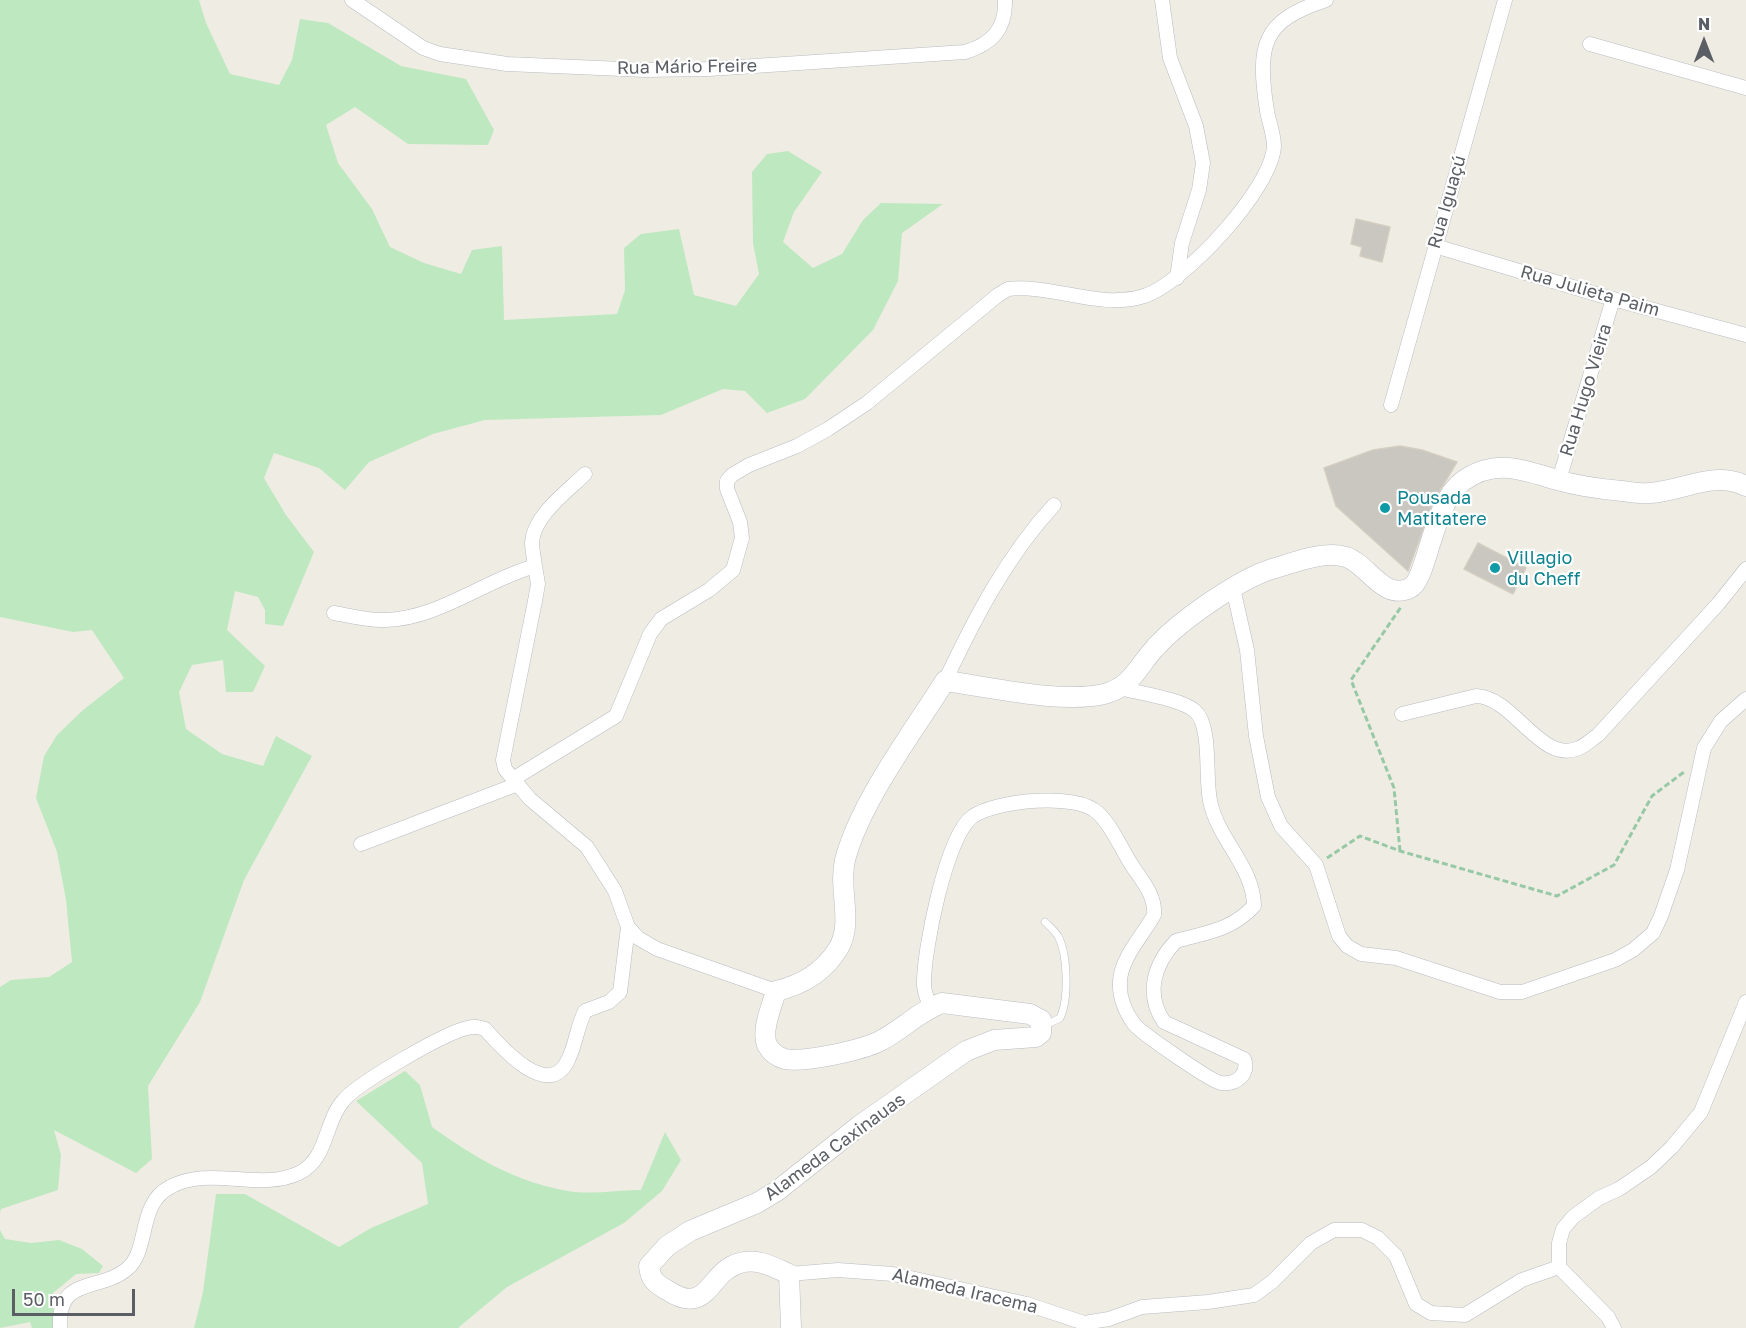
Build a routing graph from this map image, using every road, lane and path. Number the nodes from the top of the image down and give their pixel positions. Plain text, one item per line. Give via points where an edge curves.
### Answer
1 (352, 0) edge
2 (1005, 0) edge
3 (1162, 0) edge
4 (1326, 0) edge
5 (1505, 0) edge
6 (1590, 44) dead end
7 (1746, 88) edge
8 (1435, 246) junction
9 (1178, 278) junction
10 (1613, 299) junction
11 (1746, 335) edge
12 (1391, 405) dead end
13 (585, 474) dead end
14 (1559, 480) junction
15 (1746, 486) edge
16 (1054, 505) dead end
17 (535, 566) junction
18 (1746, 569) edge
19 (1419, 580) junction
20 (1233, 588) junction
21 (334, 613) dead end
22 (945, 681) junction
23 (1120, 688) junction
24 (1746, 699) edge
25 (1402, 714) dead end
26 (1700, 760) junction
27 (516, 781) junction
28 (361, 844) dead end
29 (1400, 851) junction
30 (1316, 865) junction
31 (1045, 922) dead end
32 (628, 927) junction
33 (776, 991) junction
34 (1746, 1002) edge
35 (930, 1007) junction
36 (1039, 1032) junction
37 (1559, 1267) junction
38 (789, 1274) junction
39 (60, 1328) edge
40 (790, 1328) edge
41 (1614, 1328) edge

1 - 2 street, Rua Mário Freire via 411,41 440,54 507,64 645,70 966,52 993,39 1002,27
3 - 9 street via 1170,58 1196,126 1203,163 1199,190 1184,235
4 - 9 street via 1282,19 1268,38 1264,83 1274,147 1265,174 1244,208
5 - 8 street, Rua Iguaçú
6 - 7 street
8 - 10 street, Rua Julieta Paim
8 - 12 street, Rua Iguaçú
9 - 27 street via 1155,292 1127,300 1008,289 867,403 797,446 732,476 727,489 742,538 732,570 715,586 661,619 650,634 616,716
10 - 11 street, Rua Julieta Paim
10 - 14 street, Rua Hugo Vieira
13 - 17 street via 535,531
14 - 15 street via 1603,490 1649,494 1729,478
14 - 19 street via 1520,468 1501,467 1482,470 1461,483 1445,502 1437,520
16 - 22 street via 981,605
17 - 21 street via 422,614 384,620
17 - 27 street via 538,584 503,760 505,769
18 - 25 street via 1606,726 1580,748 1560,750 1549,745 1509,710 1485,696
19 - 20 street via 1406,590 1395,591 1346,557 1324,556 1268,571
19 - 29 path via 1351,680 1394,788
20 - 23 street via 1155,648 1138,673
20 - 30 street via 1247,650 1256,736 1268,797 1281,826
22 - 23 street via 1073,697
22 - 33 street via 853,837 841,885 845,934 840,947 831,960 802,984
23 - 35 street via 1188,706 1200,717 1208,751 1211,807 1251,884 1254,906 1218,931 1176,941 1158,966 1153,997 1164,1022 1244,1059 1241,1078 1231,1083 1213,1081 1146,1035 1126,1011 1120,979 1155,906 1097,812 1078,803 1036,800 1001,806 971,817 954,840 926,959 924,987
24 - 26 street via 1711,735
26 - 29 path via 1652,796 1614,865 1557,896
26 - 30 street via 1677,870 1653,933 1615,960 1522,992 1500,992 1396,958 1352,950 1334,926
27 - 28 street
27 - 32 street via 530,799 587,847 615,891
29 - 30 path via 1360,836
31 - 36 lane via 1058,934 1064,950 1066,994 1060,1018
32 - 33 street via 657,949
32 - 39 street via 620,992 609,1002 585,1011 562,1069 539,1075 524,1068 485,1029 476,1026 440,1038 344,1099 320,1154 299,1173 262,1180 215,1178 170,1186 151,1206 129,1268 85,1285 66,1298 61,1307
33 - 35 street via 767,1045 786,1060 844,1052 879,1042
34 - 37 street via 1701,1112 1651,1167 1573,1217 1559,1243
35 - 36 street via 942,1003 1030,1014 1038,1016
36 - 38 street, Alameda Caxinauas via 994,1040 966,1051 859,1126 777,1191 690,1231 667,1246 649,1266 654,1282 679,1298 691,1300 737,1263 756,1261
37 - 38 street, Alameda Iracema via 1522,1280 1465,1315 1431,1313 1416,1304 1396,1256 1378,1238 1362,1230 1334,1230 1311,1243 1254,1295 1142,1307 1084,1323 1027,1304 893,1274 838,1270
37 - 41 street
38 - 40 street

